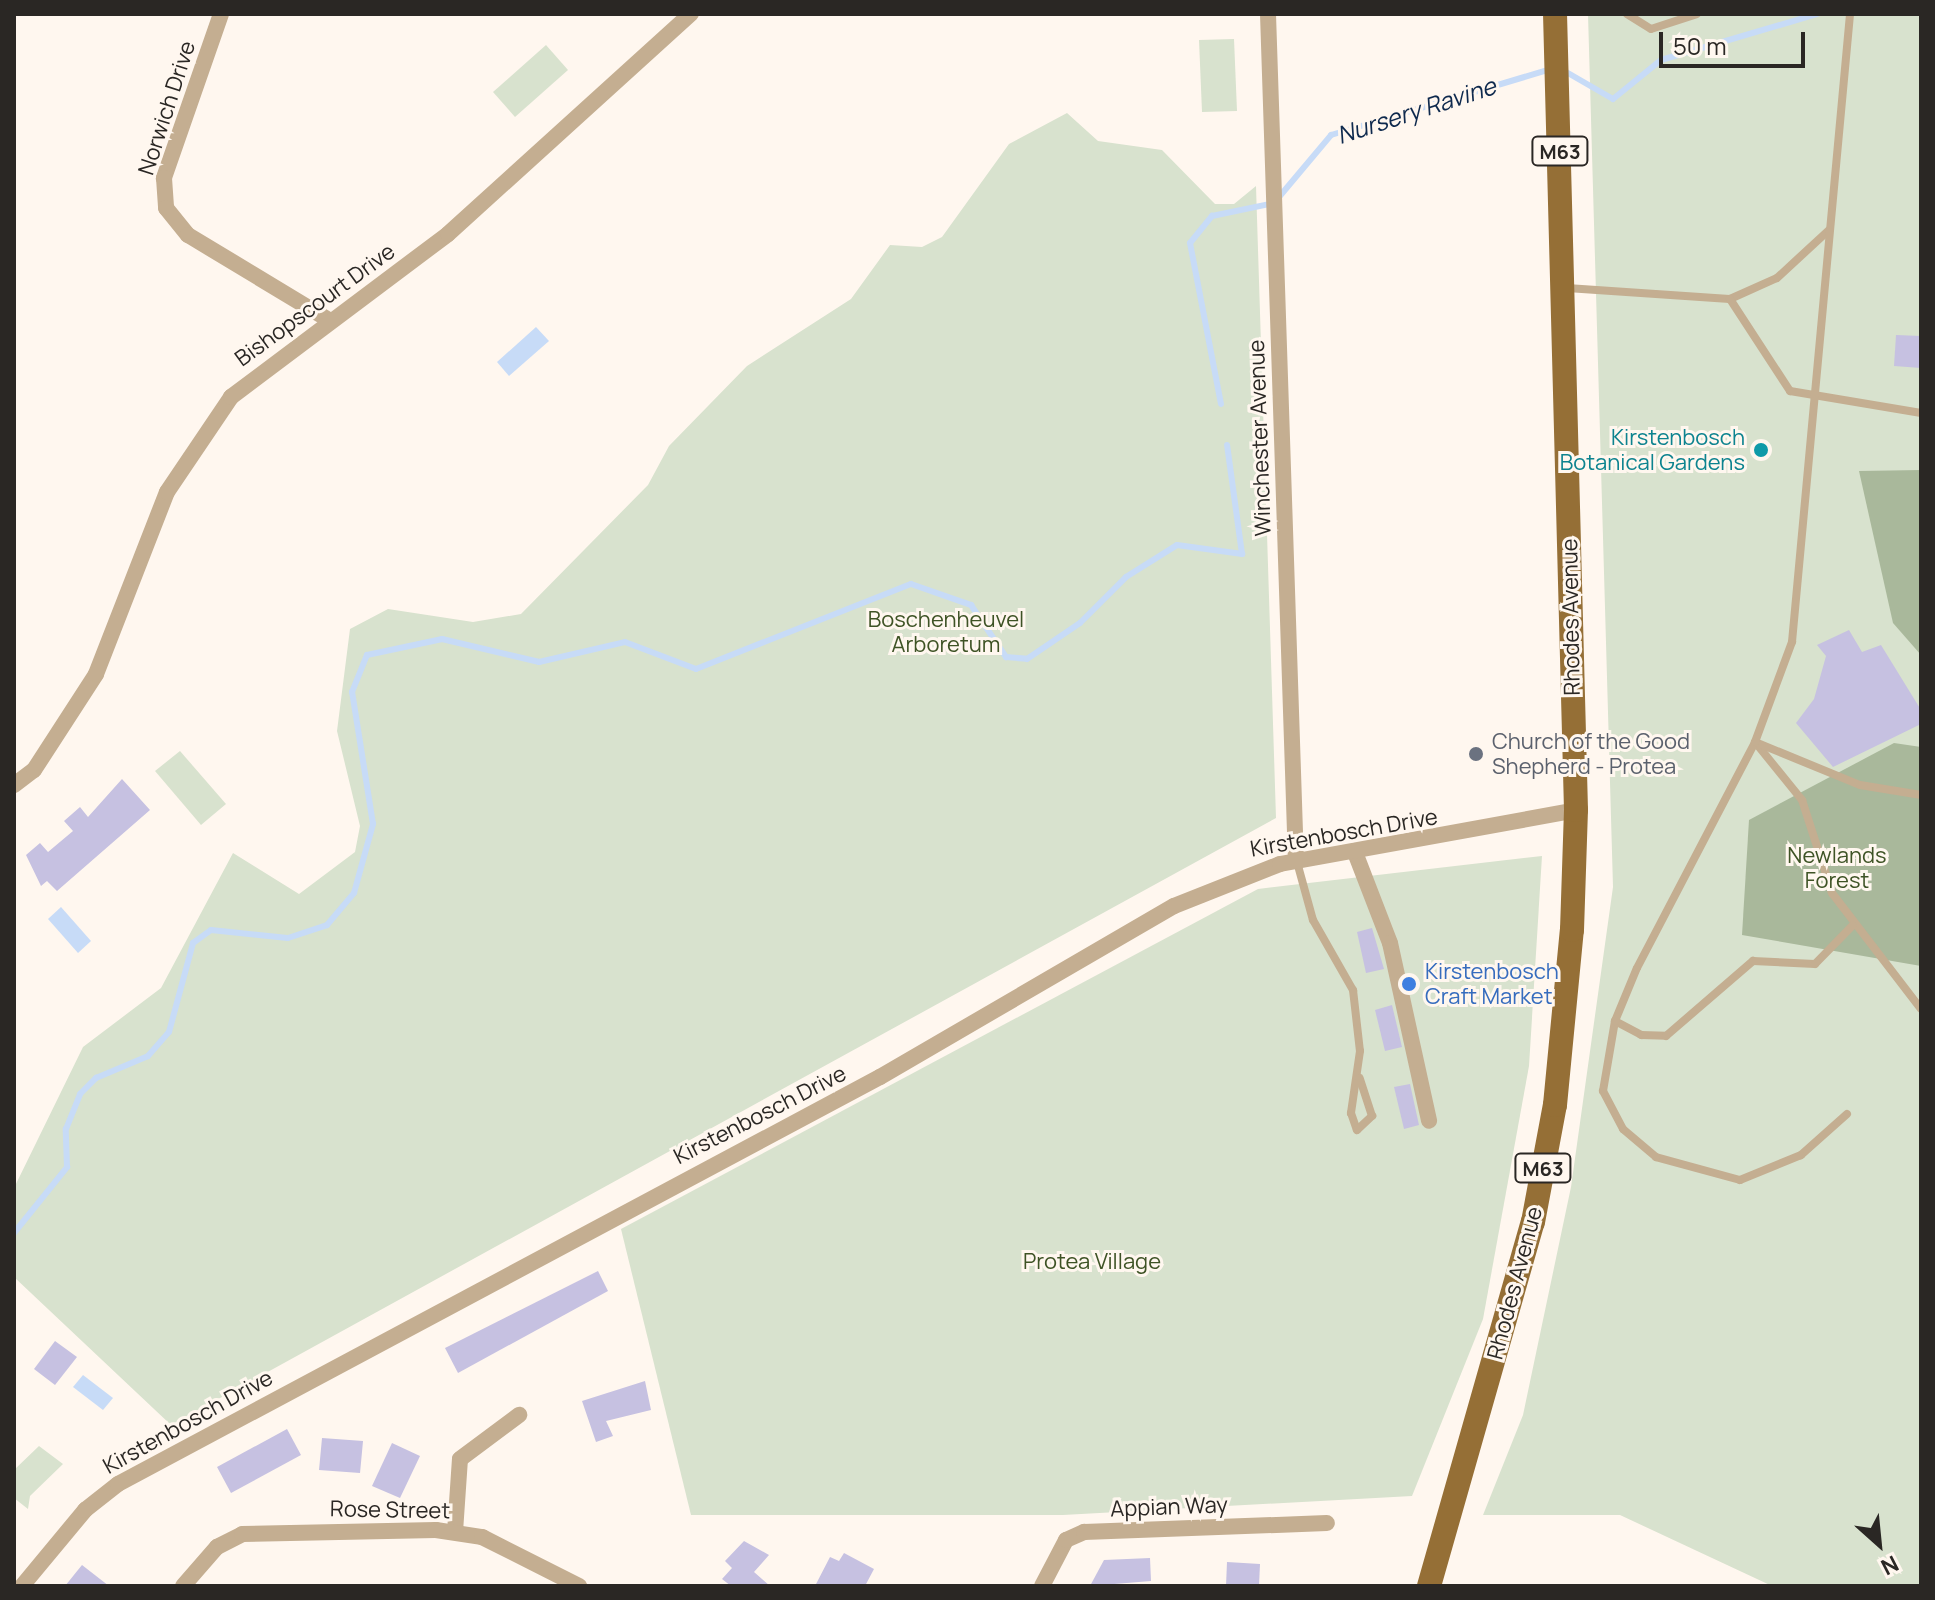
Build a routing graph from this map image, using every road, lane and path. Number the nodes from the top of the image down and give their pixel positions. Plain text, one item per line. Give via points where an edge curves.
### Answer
1 (221, 14) edge
2 (691, 14) edge
3 (1268, 14) edge
4 (1555, 14) edge
5 (1627, 14) edge
6 (1669, 14) edge
7 (1697, 14) edge
8 (1850, 14) edge
9 (1669, 24) junction
10 (1830, 230) junction
11 (1565, 288) junction
12 (1730, 299) junction
13 (329, 320) junction
14 (1815, 399) junction
15 (1921, 413) edge
16 (1755, 742) junction
17 (14, 785) edge
18 (1921, 795) edge
19 (1576, 810) junction
20 (1356, 855) junction
21 (1296, 861) junction
22 (1853, 925) junction
23 (1921, 1009) edge
24 (1615, 1021) junction
25 (1360, 1078) junction
26 (1847, 1114) dead end
27 (1429, 1121) dead end
28 (519, 1415) dead end
29 (1327, 1523) dead end
30 (455, 1532) junction
31 (22, 1586) edge
32 (183, 1586) edge
33 (579, 1586) edge
34 (1042, 1586) edge
35 (1429, 1586) edge

1 - 13 street, Norwich Drive via 164,178 166,208 188,235
2 - 13 street, Bishopscourt Drive via 448,234
3 - 21 street, Winchester Avenue
4 - 11 main road, Rhodes Avenue / M63
5 - 9 lane via 1639,28
6 - 9 lane
7 - 9 lane
8 - 10 lane
10 - 12 lane via 1777,278
10 - 14 lane
11 - 12 lane
11 - 19 main road, Rhodes Avenue / M63
12 - 14 lane via 1747,316 1778,380
13 - 17 street, Bishopscourt Drive via 272,359 194,441 96,674 34,770
14 - 15 lane
14 - 16 lane via 1792,642
16 - 18 lane via 1860,785
16 - 22 lane via 1802,800 1832,893
16 - 24 lane
19 - 20 street, Kirstenbosch Drive
19 - 35 main road, Rhodes Avenue / M63 via 1555,1105 1533,1222
20 - 21 street, Kirstenbosch Drive
20 - 27 street via 1390,943
21 - 25 lane via 1313,920 1353,990
21 - 31 street, Kirstenbosch Drive via 1237,875 1174,906 880,1077 168,1455 85,1510
22 - 23 lane
22 - 24 lane via 1815,964 1753,961 1666,1036 1654,1039
24 - 26 lane via 1603,1091 1623,1129 1656,1157 1724,1177 1758,1178 1801,1155
25 - 25 lane via 1372,1116 1357,1130 1351,1113
28 - 30 street via 460,1459
29 - 34 street, Appian Way via 1084,1532 1066,1540
30 - 32 street, Rose Street via 236,1536
30 - 33 street, Rose Street via 492,1541

